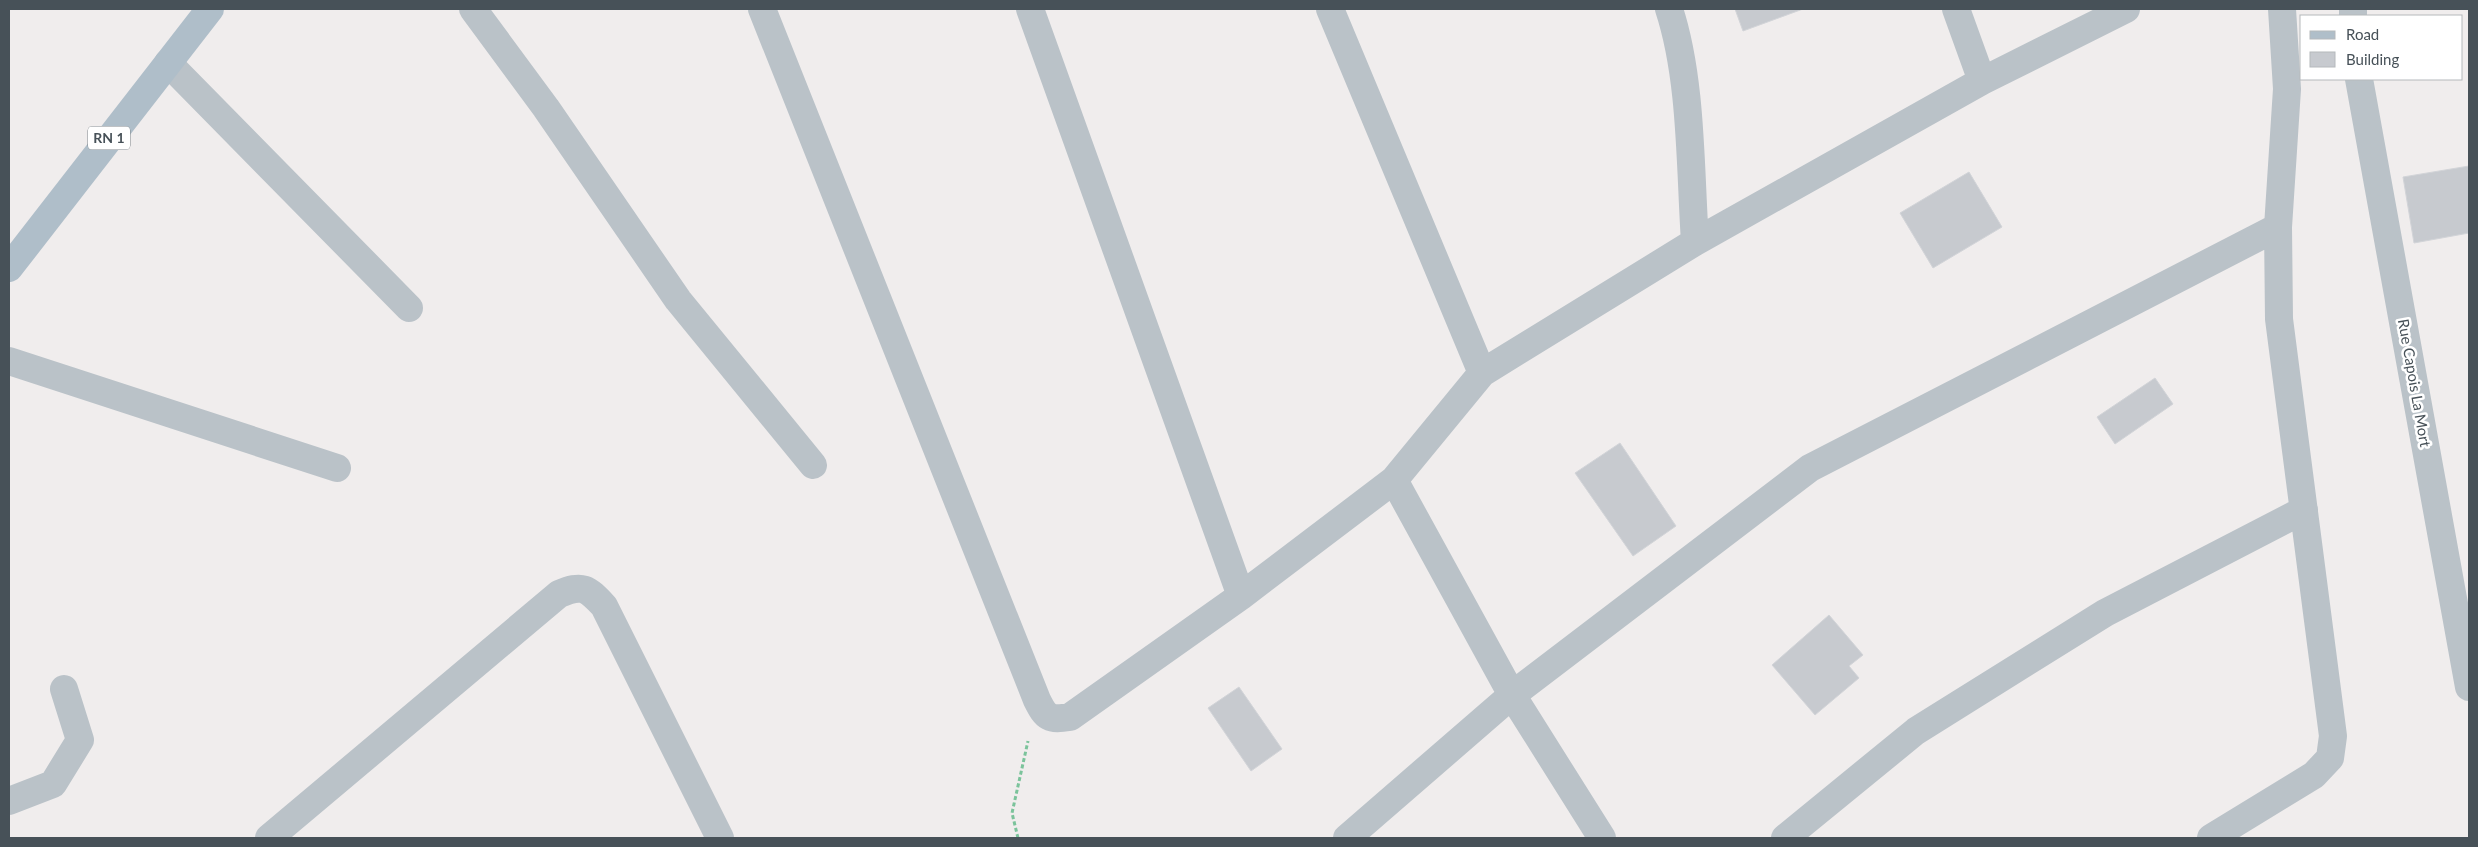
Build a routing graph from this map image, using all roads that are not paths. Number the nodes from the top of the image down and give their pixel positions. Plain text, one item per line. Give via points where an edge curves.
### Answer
1 (210, 9) edge
2 (473, 9) edge
3 (762, 9) edge
4 (1030, 9) edge
5 (1330, 9) edge
6 (1670, 9) edge
7 (1956, 9) edge
8 (2126, 9) edge
9 (2282, 9) edge
10 (168, 63) junction
11 (2359, 80) edge
12 (1982, 82) junction
13 (2278, 227) junction
14 (1695, 242) junction
15 (9, 267) edge
16 (409, 308) dead end
17 (9, 361) edge
18 (1482, 373) junction
19 (813, 465) dead end
20 (337, 468) dead end
21 (1394, 480) junction
22 (2304, 510) junction
23 (1242, 596) junction
24 (2469, 688) edge
25 (64, 689) dead end
26 (1512, 695) junction
27 (9, 801) edge
28 (269, 838) edge
29 (720, 838) edge
30 (1347, 838) edge
31 (1602, 838) edge
32 (1785, 838) edge
33 (2211, 838) edge

1 - 10 main road, RN 1
2 - 19 street via 546,108 678,300
3 - 23 street via 1044,714 1055,719 1070,717
4 - 23 street
5 - 18 street
6 - 14 street via 1677,31 1687,110
7 - 12 street
8 - 12 street
9 - 13 street via 2288,89
10 - 15 main road, RN 1
10 - 16 street
11 - 24 street, Rue Capois La Mort
12 - 14 street
13 - 22 street via 2279,319
13 - 26 street via 1810,468
14 - 18 street
17 - 20 street
18 - 21 street
21 - 23 street
21 - 26 street
22 - 32 street via 2105,613 1916,731
22 - 33 street via 2333,736 2330,758 2314,776
25 - 27 street via 80,740 53,784
26 - 30 street
26 - 31 street
28 - 29 street via 559,594 576,587 589,590 604,606

